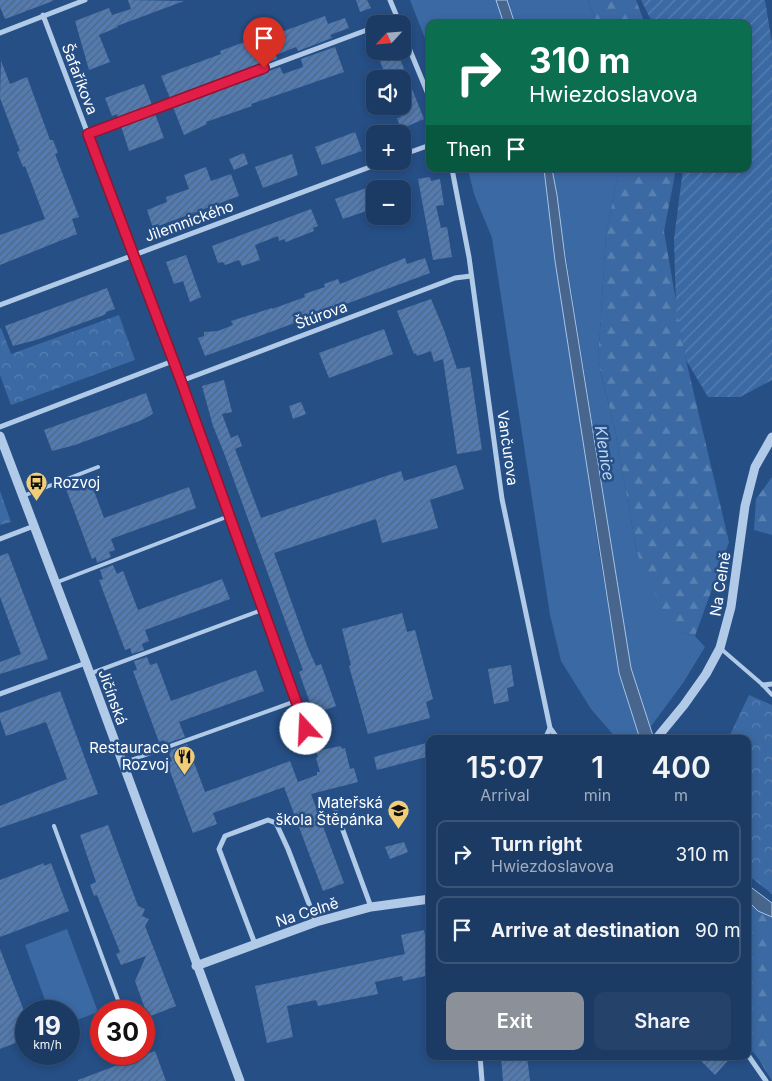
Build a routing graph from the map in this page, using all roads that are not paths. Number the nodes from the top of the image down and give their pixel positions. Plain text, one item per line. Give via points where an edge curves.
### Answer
1 (85, 0) edge
2 (390, 0) edge
3 (396, 15) edge
4 (43, 16) junction
5 (366, 30) edge
6 (0, 33) edge
7 (411, 53) edge
8 (426, 89) edge
9 (88, 134) junction
10 (426, 146) edge
11 (411, 152) edge
12 (366, 168) edge
13 (453, 172) edge
14 (134, 255) junction
15 (471, 276) junction
16 (0, 305) edge
17 (173, 362) junction
18 (181, 381) junction
19 (0, 427) edge
20 (0, 436) edge
21 (772, 438) edge
22 (98, 466) dead end
23 (23, 496) junction
24 (229, 516) junction
25 (34, 526) junction
26 (0, 539) edge
27 (55, 582) junction
28 (262, 610) junction
29 (720, 648) junction
30 (86, 663) junction
31 (89, 674) junction
32 (772, 684) edge
33 (764, 685) junction
34 (0, 694) edge
35 (772, 695) edge
36 (296, 701) junction
37 (550, 728) junction
38 (547, 735) edge
39 (555, 735) edge
40 (659, 735) edge
41 (311, 743) dead end
42 (123, 763) junction
43 (334, 806) dead end
44 (54, 826) dead end
45 (426, 900) edge
46 (371, 907) junction
47 (316, 922) junction
48 (255, 944) junction
49 (196, 966) junction
50 (118, 1000) edge
51 (751, 1059) edge
52 (480, 1060) edge
53 (240, 1081) edge
54 (482, 1081) edge
55 (766, 1081) edge

1 - 4 street
2 - 3 street
4 - 6 street
4 - 9 street, Šafaříkova
5 - 9 street
7 - 8 street
9 - 14 street, Šafaříkova
10 - 11 street
12 - 14 street, Jilemnického
13 - 15 street, Vančurova
14 - 16 street, Jilemnického
14 - 17 street, Šafaříkova
15 - 18 street, Štúrova via 455,278
15 - 37 street, Vančurova via 502,499
17 - 18 street, Šafaříkova
17 - 19 street
18 - 24 street, Šafaříkova
20 - 23 street, Jičínská
21 - 29 street, Na Celně via 753,474 732,608
22 - 23 lane
23 - 25 street, Jičínská
24 - 27 lane
24 - 28 street, Šafaříkova
25 - 26 street
25 - 27 street, Jičínská
27 - 30 street, Jičínská
28 - 31 lane
28 - 36 street, Šafaříkova
29 - 33 lane
29 - 40 street, Na Celně via 706,674
30 - 31 street, Jičínská
30 - 34 street
31 - 42 street, Jičínská
32 - 33 street
33 - 35 lane
36 - 41 street, Šafaříkova
36 - 42 lane
37 - 38 street
37 - 39 street, Vančurova
42 - 49 street, Jičínská
43 - 46 street
44 - 50 lane
45 - 46 street, Na Celně
46 - 47 street, Na Celně
47 - 48 street, Na Celně
47 - 48 street via 276,823 268,820 224,836 219,849
48 - 49 street, Na Celně
49 - 53 street, Jičínská
51 - 55 street
52 - 54 street

